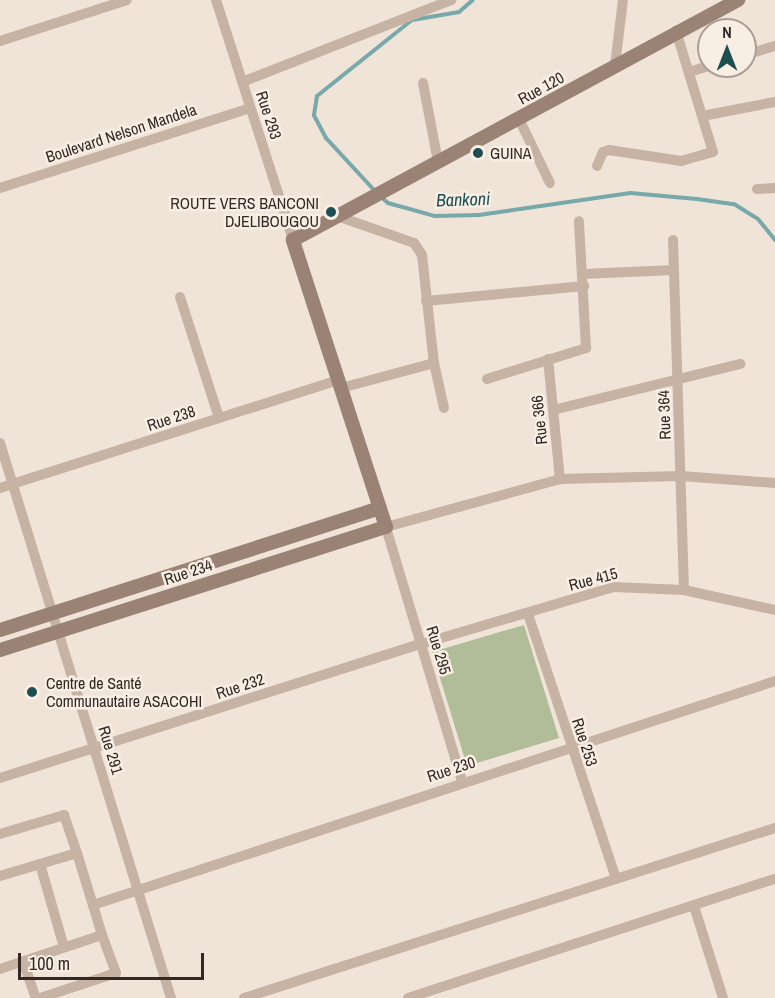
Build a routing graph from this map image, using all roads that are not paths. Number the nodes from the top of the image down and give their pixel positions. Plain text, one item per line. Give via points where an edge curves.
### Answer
1 (128, 0) edge
2 (216, 0) edge
3 (451, 0) edge
4 (623, 0) edge
5 (731, 2) edge
6 (676, 31) junction
7 (0, 41) edge
8 (775, 46) edge
9 (757, 51) edge
10 (615, 65) junction
11 (697, 70) edge
12 (689, 72) junction
13 (242, 81) junction
14 (423, 83) dead end
15 (775, 102) edge
16 (250, 108) junction
17 (702, 116) junction
18 (519, 119) junction
19 (438, 162) junction
20 (597, 166) dead end
21 (550, 183) dead end
22 (0, 188) edge
23 (775, 188) edge
24 (757, 189) dead end
25 (337, 216) junction
26 (579, 221) dead end
27 (293, 240) junction
28 (673, 240) dead end
29 (674, 270) junction
30 (583, 280) junction
31 (180, 297) dead end
32 (426, 301) junction
33 (548, 359) junction
34 (434, 363) junction
35 (740, 364) dead end
36 (677, 378) junction
37 (487, 379) dead end
38 (340, 384) junction
39 (444, 408) dead end
40 (553, 410) junction
41 (219, 418) junction
42 (0, 443) edge
43 (681, 476) junction
44 (560, 479) junction
45 (775, 483) edge
46 (13, 484) junction
47 (0, 488) edge
48 (380, 508) junction
49 (386, 527) junction
50 (684, 590) junction
51 (775, 610) edge
52 (52, 613) junction
53 (528, 614) junction
54 (0, 630) edge
55 (58, 631) junction
56 (421, 644) junction
57 (0, 650) edge
58 (775, 681) edge
59 (570, 747) junction
60 (94, 748) junction
61 (0, 778) edge
62 (462, 781) junction
63 (775, 828) edge
64 (0, 834) edge
65 (77, 853) junction
66 (40, 864) junction
67 (1, 874) edge
68 (616, 879) junction
69 (775, 879) edge
70 (138, 891) junction
71 (93, 905) junction
72 (694, 906) junction
73 (102, 935) junction
74 (64, 947) junction
75 (23, 961) junction
76 (0, 969) edge
77 (38, 998) edge
78 (171, 998) edge
79 (244, 998) edge
80 (408, 998) edge
81 (723, 998) edge

1 - 7 street
2 - 13 street, Rue 293
3 - 13 street
4 - 10 street
5 - 6 main road, Rue 120
6 - 10 main road, Rue 120
6 - 12 street
8 - 9 street
10 - 18 main road, Rue 120
11 - 12 street
12 - 17 street
13 - 16 street, Rue 293
14 - 19 street
15 - 17 street
16 - 22 street, Boulevard Nelson Mandela
16 - 27 street, Rue 293
17 - 20 street via 713,152 681,161 609,150 603,152
18 - 19 main road, Rue 120
18 - 21 street
19 - 25 main road, Rue 120
23 - 24 street
25 - 27 main road, Rue 120
25 - 32 street via 414,243 422,255
26 - 30 street
27 - 38 main road
28 - 29 street, Rue 364
29 - 30 street
29 - 36 street, Rue 364
30 - 32 street
30 - 33 street via 586,348
31 - 41 street
32 - 34 street
33 - 37 street
33 - 40 street, Rue 366
34 - 38 street, Rue 238
34 - 39 street
35 - 36 street
36 - 40 street
36 - 43 street, Rue 364
38 - 41 street, Rue 238
38 - 48 main road
40 - 44 street, Rue 366
41 - 46 street, Rue 238
42 - 46 street, Rue 291
43 - 44 street
43 - 45 street
43 - 50 street, Rue 364
44 - 49 street
46 - 47 street, Rue 238
46 - 52 street, Rue 291
48 - 49 main road
48 - 52 main road, Rue 234
49 - 55 main road, Rue 234
49 - 56 street, Rue 295
50 - 51 street, Rue 415
50 - 53 street, Rue 415 via 613,587
52 - 54 main road, Rue 234
52 - 55 street, Rue 291
53 - 56 street, Rue 415
53 - 59 street, Rue 253
55 - 57 main road, Rue 234
55 - 60 street, Rue 291
56 - 60 street, Rue 232
56 - 62 street, Rue 295
58 - 59 street, Rue 230
59 - 62 street, Rue 230
59 - 68 street, Rue 253
60 - 61 street, Rue 232
60 - 70 street, Rue 291
62 - 70 street, Rue 230
63 - 68 street
64 - 65 street via 64,815
65 - 66 street
65 - 71 street
66 - 67 street
66 - 74 street
68 - 79 street
69 - 72 street
70 - 71 street, Rue 230
70 - 78 street, Rue 291
71 - 73 street
72 - 80 street
72 - 81 street
73 - 74 street
73 - 77 street via 116,973
74 - 75 street
75 - 76 street
75 - 77 street

